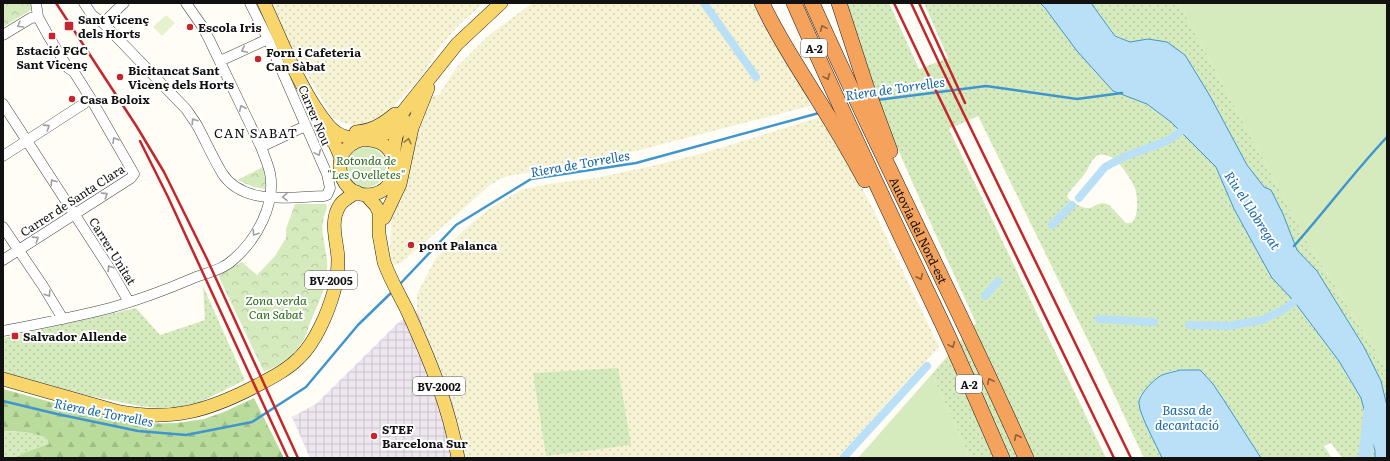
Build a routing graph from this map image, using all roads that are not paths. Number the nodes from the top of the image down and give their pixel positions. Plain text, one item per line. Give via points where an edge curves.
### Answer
1 (36, 3) edge
2 (84, 3) edge
3 (124, 3) edge
4 (186, 3) edge
5 (250, 3) edge
6 (257, 3) edge
7 (264, 3) edge
8 (501, 3) edge
9 (758, 3) edge
10 (794, 3) edge
11 (812, 3) edge
12 (839, 3) edge
13 (765, 9) edge
14 (38, 17) junction
15 (102, 23) junction
16 (3, 35) edge
17 (268, 39) junction
18 (220, 61) junction
19 (438, 67) junction
20 (419, 93) junction
21 (91, 99) junction
22 (3, 104) edge
23 (325, 120) junction
24 (873, 123) junction
25 (306, 127) junction
26 (844, 129) junction
27 (26, 140) junction
28 (365, 140) junction
29 (261, 147) junction
30 (3, 156) edge
31 (393, 156) junction
32 (341, 158) junction
33 (341, 176) junction
34 (388, 185) junction
35 (361, 194) junction
36 (270, 197) junction
37 (75, 214) junction
38 (384, 218) junction
39 (3, 227) edge
40 (18, 250) junction
41 (3, 260) edge
42 (384, 262) junction
43 (129, 302) junction
44 (63, 319) junction
45 (3, 331) edge
46 (281, 372) junction
47 (3, 379) edge
48 (458, 458) edge
49 (1002, 458) edge
50 (1026, 458) edge

1 - 14 street
2 - 15 street via 92,15
3 - 15 street
4 - 18 street via 202,26
5 - 17 street, Carrer Nou
6 - 32 main road via 310,112 335,144
7 - 23 main road via 298,76
8 - 19 main road via 456,44
9 - 13 highway
10 -> 26 highway, Autovia del Nord-est / A-2 via 834,94
24 -> 11 highway, A-2 via 850,90
12 - 24 highway via 866,86
13 - 26 highway via 817,98
14 -> 16 street
14 - 21 street via 68,68 74,72
36 -> 15 street via 245,192 231,184 222,173 186,109
17 -> 18 street
17 - 25 street, Carrer Nou
29 -> 18 street
19 - 20 main road
38 -> 19 main road via 400,184 412,128
20 - 23 main road via 384,123 370,130 348,131
20 - 28 main road via 386,133
20 - 31 main road via 398,129
27 -> 21 street
37 -> 21 street, Carrer de Santa Clara via 134,174
22 - 27 street, Carrer Unitat
23 - 28 main road via 343,137
50 -> 24 highway, Autovia del Nord-est / A-2 via 898,188 898,172
25 - 29 street
25 -> 36 street, Carrer Nou via 330,183 327,195
26 -> 49 highway, Autovia del Nord-est / A-2 via 936,309
27 - 30 street
37 -> 27 street, Carrer Unitat
28 - 31 main road via 382,143
28 - 32 main road via 352,144
29 - 36 street via 270,174
31 - 34 main road, BV-2002 via 394,174
32 - 33 main road
33 - 35 main road, BV-2002 via 348,187
33 - 46 main road, BV-2005 via 340,193 329,222 332,262 330,287 310,337
34 - 35 main road via 380,192
34 - 38 main road, BV-2002 via 384,199
35 - 42 main road, BV-2002 via 376,206 379,212 379,234
35 - 46 main road, BV-2005 via 346,199 336,212 334,229 338,269 334,292 323,320 313,340 300,357
36 -> 43 street via 258,230 234,260 186,282
40 -> 37 street, Carrer de Santa Clara
43 -> 37 street, Carrer Unitat
38 - 42 main road, BV-2002
39 - 40 street
40 - 41 street, Carrer de Santa Clara
40 -> 44 street
42 - 48 main road, BV-2002 via 444,399
43 - 44 street
44 - 45 street
46 - 47 main road, BV-2005 via 251,389 216,404 183,414 157,416 116,411

